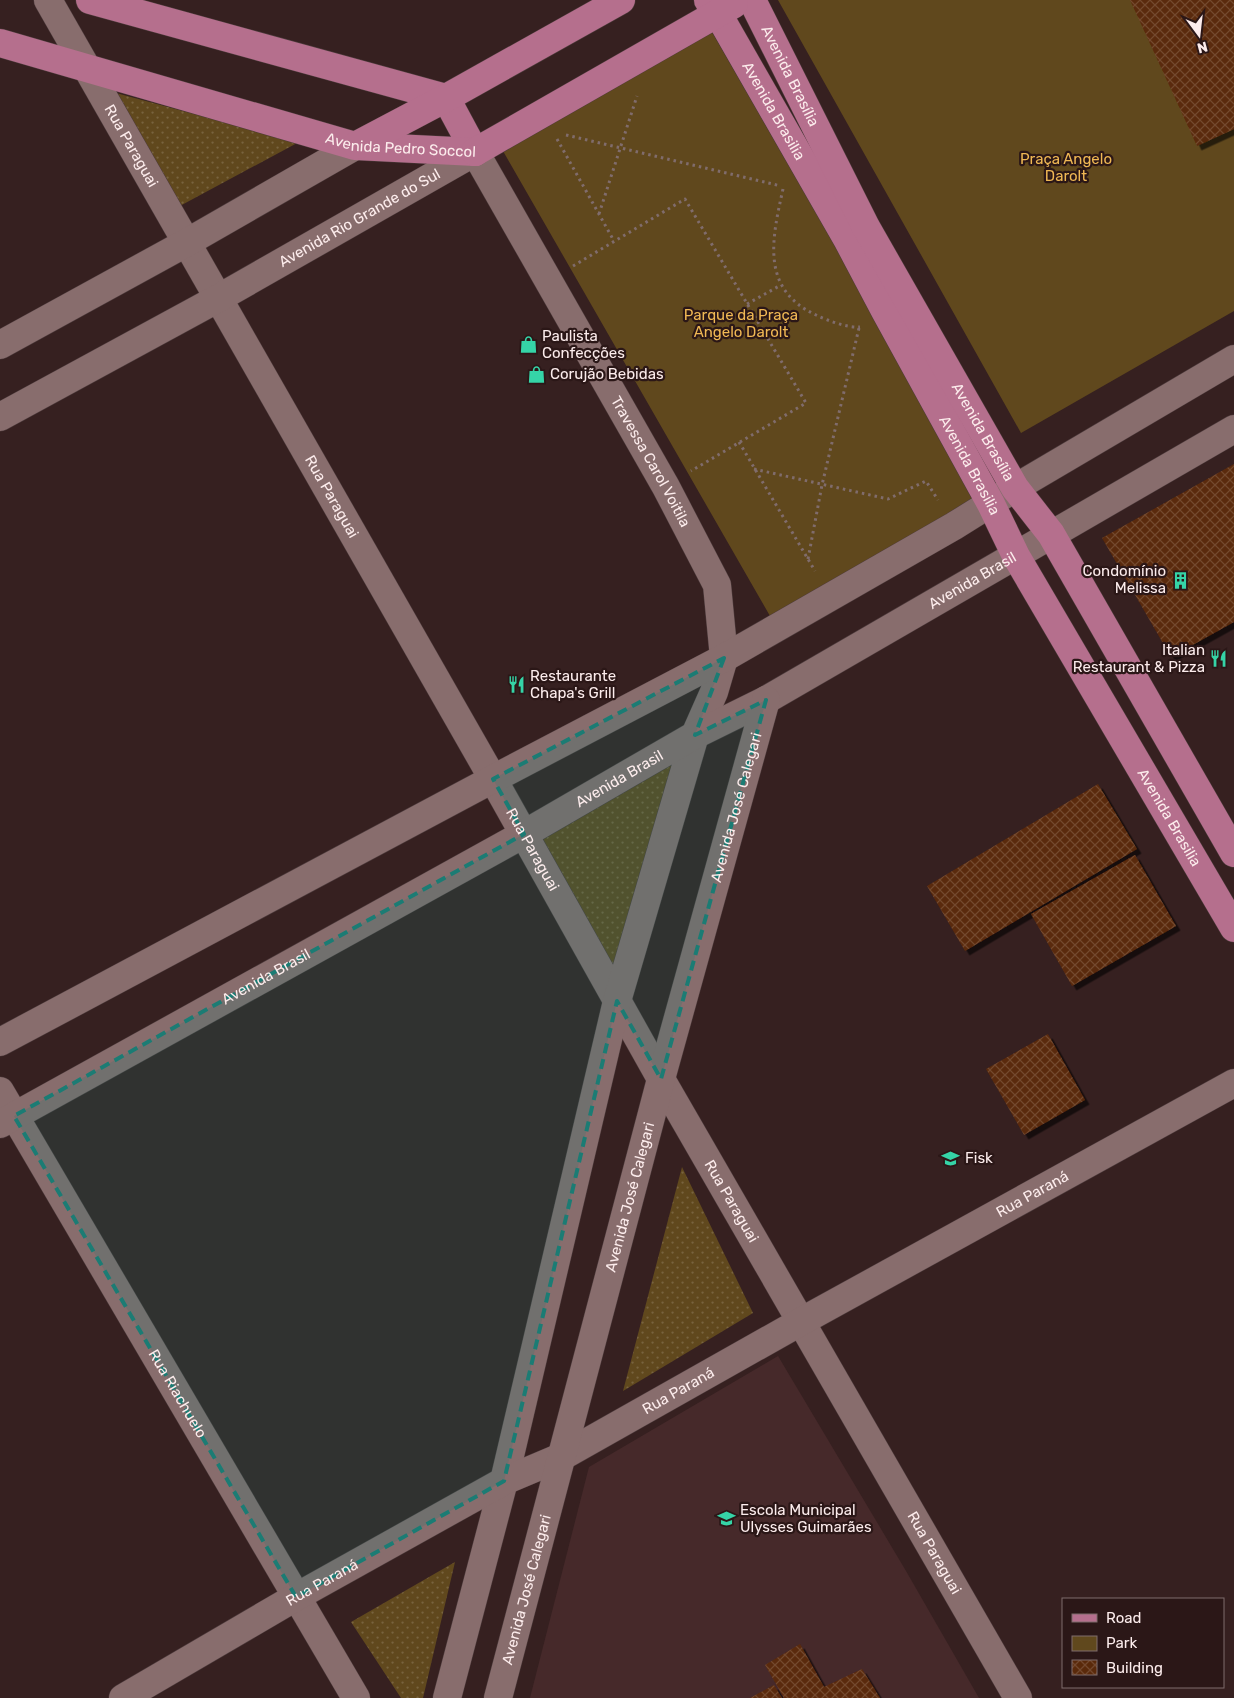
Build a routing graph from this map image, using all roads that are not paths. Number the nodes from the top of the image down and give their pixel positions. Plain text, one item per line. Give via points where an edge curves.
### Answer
1 (48, 0) edge
2 (90, 0) edge
3 (621, 0) edge
4 (742, 0) edge
5 (752, 0) edge
6 (713, 6) edge
7 (0, 43) edge
8 (86, 68) junction
9 (446, 98) junction
10 (355, 146) junction
11 (474, 152) junction
12 (857, 233) junction
13 (186, 243) junction
14 (218, 299) junction
15 (0, 344) edge
16 (1234, 359) edge
17 (0, 416) edge
18 (1234, 429) edge
19 (1015, 488) junction
20 (991, 504) junction
21 (1052, 534) junction
22 (1016, 556) junction
23 (724, 658) junction
24 (766, 700) junction
25 (694, 735) junction
26 (493, 779) junction
27 (524, 834) junction
28 (1234, 853) edge
29 (1234, 928) edge
30 (617, 1002) junction
31 (0, 1042) edge
32 (661, 1079) junction
33 (1234, 1083) edge
34 (0, 1091) edge
35 (7, 1120) edge
36 (802, 1321) junction
37 (560, 1457) junction
38 (504, 1481) junction
39 (296, 1597) junction
40 (123, 1698) edge
41 (356, 1698) edge
42 (447, 1698) edge
43 (498, 1698) edge
44 (1018, 1698) edge

1 - 8 street, Rua Paraguai
2 - 9 main road
3 - 9 main road
4 - 6 main road, Avenida Rio Grande do Sul
5 - 12 main road, Avenida Brasília
6 - 11 main road, Avenida Rio Grande do Sul via 548,123
6 - 12 main road, Avenida Brasilia
7 - 8 main road, Avenida Pedro Soccol
8 - 10 main road, Avenida Pedro Soccol
8 - 13 street, Rua Paraguai
9 - 10 main road
9 - 11 main road, Avenida Pedro Soccol
10 - 11 main road, Avenida Pedro Soccol
10 - 13 street
11 - 14 street, Avenida Rio Grande do Sul
11 - 23 street, Travessa Carol Voitila via 666,487 717,585
12 - 19 main road, Avenida Brasília
12 - 20 main road, Avenida Brasilia via 885,311
13 - 14 street, Rua Paraguai
13 - 15 street
14 - 17 street, Avenida Rio Grande do Sul
14 - 26 street, Rua Paraguai
16 - 19 street
18 - 21 street, Avenida Brasil
19 - 20 street
19 - 21 main road, Avenida Brasília
20 - 22 main road, Avenida Brasilia
20 - 23 street
21 - 22 street, Avenida Brasil
21 - 28 main road, Avenida Brasília
22 - 24 street, Avenida Brasil
22 - 29 main road, Avenida Brasilia
23 - 25 street, Travessa Carol Voitila via 714,692
23 - 26 street
24 - 25 street, Avenida Brasil
24 - 32 street, Avenida José Calegari
25 - 27 street, Avenida Brasil
25 - 30 street
26 - 27 street, Rua Paraguai
26 - 31 street
27 - 30 street, Rua Paraguai
27 - 35 street, Avenida Brasil
30 - 32 street, Rua Paraguai
30 - 38 street
32 - 36 street, Rua Paraguai
32 - 37 street, Avenida José Calegari
33 - 36 street, Rua Paraná
34 - 35 street, Rua Riachuelo
35 - 39 street, Rua Riachuelo
36 - 37 street, Rua Paraná
36 - 44 street, Rua Paraguai
37 - 38 street, Rua Paraná
37 - 43 street, Avenida José Calegari
38 - 39 street, Rua Paraná
38 - 42 street
39 - 40 street, Rua Paraná
39 - 41 street, Rua Riachuelo

